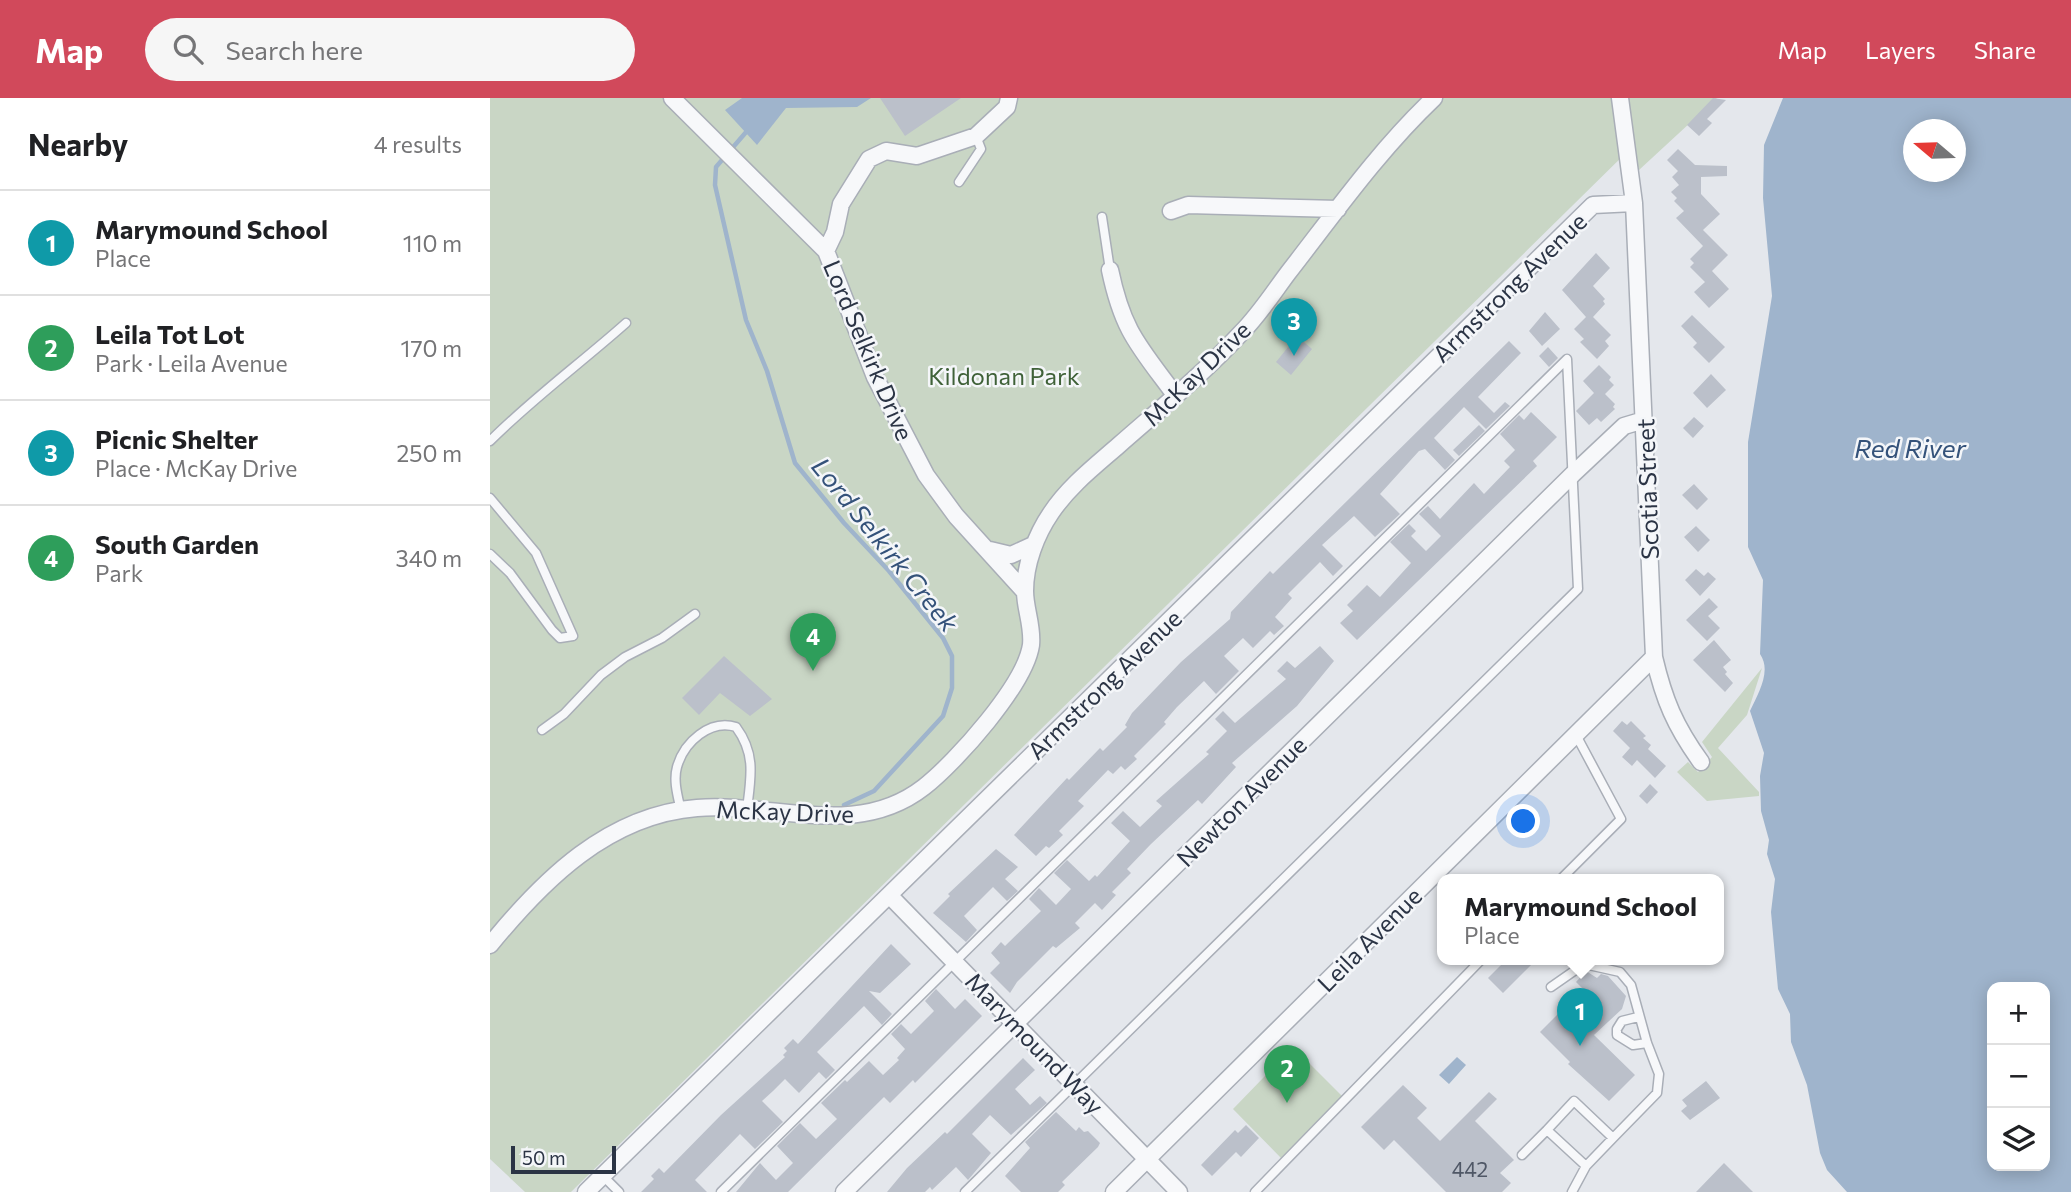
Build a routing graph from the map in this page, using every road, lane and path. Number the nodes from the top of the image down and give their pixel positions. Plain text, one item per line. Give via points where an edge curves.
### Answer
1 (672, 98) edge
2 (1009, 98) edge
3 (1434, 98) edge
4 (1620, 98) edge
5 (976, 136) junction
6 (959, 182) dead end
7 (1634, 203) junction
8 (1338, 209) junction
9 (1171, 211) dead end
10 (1102, 217) dead end
11 (826, 251) junction
12 (1110, 270) joint
13 (626, 323) dead end
14 (1175, 396) junction
15 (1644, 420) junction
16 (490, 441) edge
17 (1573, 474) junction
18 (490, 498) edge
19 (1033, 545) junction
20 (988, 549) junction
21 (490, 554) edge
22 (1025, 592) junction
23 (695, 614) dead end
24 (1654, 657) junction
25 (542, 730) dead end
26 (1576, 734) junction
27 (1702, 762) dead end
28 (747, 809) junction
29 (681, 811) junction
30 (1566, 874) edge
31 (889, 895) junction
32 (490, 945) edge
33 (955, 962) junction
34 (1476, 965) edge
35 (1583, 965) edge
36 (1588, 965) edge
37 (1551, 987) dead end
38 (1638, 1017) junction
39 (1015, 1024) junction
40 (1647, 1043) junction
41 (1074, 1084) junction
42 (1547, 1130) junction
43 (1613, 1138) junction
44 (1522, 1155) dead end
45 (1147, 1159) junction
46 (1586, 1166) junction
47 (603, 1176) junction
48 (586, 1192) edge
49 (619, 1192) edge
50 (721, 1192) edge
51 (844, 1192) edge
52 (965, 1192) edge
53 (1114, 1192) edge
54 (1179, 1192) edge
55 (1255, 1192) edge
56 (1572, 1192) edge

1 - 11 street
2 - 5 street, Lord Selkirk Drive via 1007,107
3 - 8 street, McKay Drive
4 - 7 street, Scotia Street
5 - 6 lane via 981,149
5 - 11 street, Lord Selkirk Drive via 917,156 886,151 869,159 841,204
7 - 15 street, Scotia Street
7 - 31 street, Armstrong Avenue via 1593,205
8 - 9 street via 1188,205
8 - 14 street, McKay Drive via 1243,332
10 - 12 lane
11 - 20 street, Lord Selkirk Drive via 875,377 906,439 956,516
12 - 14 street via 1132,339
13 - 16 lane
14 - 19 street, McKay Drive via 1076,483
15 - 17 street, Newton Avenue via 1624,426
15 - 24 street, Scotia Street
17 - 33 lane via 1567,359
17 - 39 street, Newton Avenue
17 - 41 lane via 1578,589
18 - 21 lane via 536,553 573,636 560,638
19 - 20 street via 1011,555
19 - 22 street, McKay Drive
20 - 22 street, Lord Selkirk Drive
22 - 28 street, McKay Drive via 1031,643 1026,666 1015,686 926,786 899,804 870,814 837,818
23 - 25 lane via 601,675
24 - 26 street, Leila Avenue
24 - 27 street, Scotia Street via 1676,726
26 - 30 lane via 1621,819
26 - 45 street, Leila Avenue
28 - 29 street, McKay Drive
28 - 29 lane via 753,761 736,727 718,724 706,729 678,765
29 - 32 street, McKay Drive via 638,822 576,857 538,888
31 - 33 street, Marymound Way
31 - 47 street, Armstrong Avenue
33 - 39 street, Marymound Way
33 - 50 lane
34 - 55 lane
35 - 37 lane
36 - 38 lane via 1620,972 1631,985
38 - 40 lane
38 - 40 lane via 1622,1021 1617,1035 1633,1045
39 - 41 street, Marymound Way
39 - 51 street, Newton Avenue
40 - 43 lane via 1659,1074 1657,1093
41 - 45 street, Marymound Way
41 - 52 lane
42 - 43 lane via 1574,1101
42 - 44 lane
42 - 46 lane
43 - 46 lane
45 - 53 street, Leila Avenue
45 - 54 street, Marymound Way
46 - 56 lane
47 - 48 street, Armstrong Avenue
47 - 49 lane

